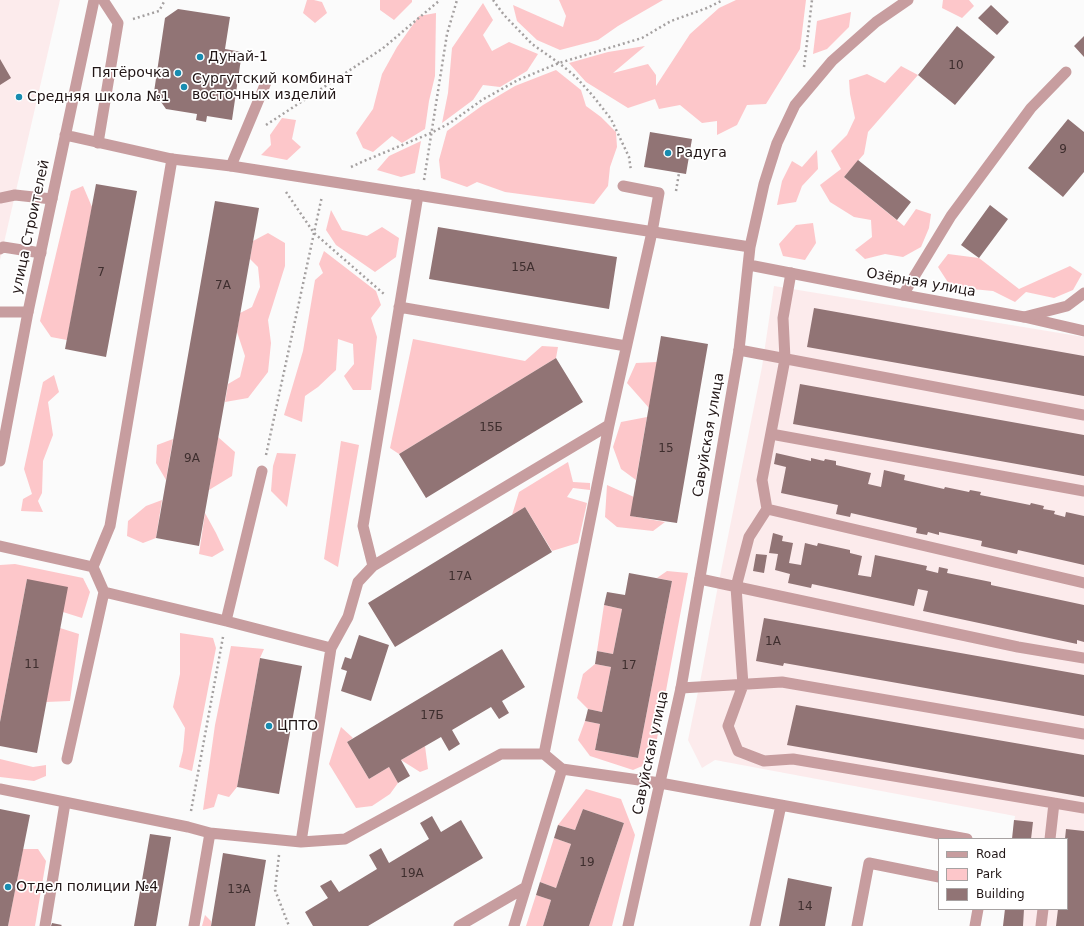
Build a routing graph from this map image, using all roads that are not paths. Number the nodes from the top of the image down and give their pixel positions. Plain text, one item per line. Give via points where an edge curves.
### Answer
1 (94, 0) edge
2 (103, 0) edge
3 (908, 0) edge
4 (1066, 72) dead end
5 (267, 80) dead end
6 (65, 135) junction
7 (98, 143) junction
8 (172, 158) junction
9 (231, 166) junction
10 (629, 187) road end
11 (420, 196) junction
12 (0, 198) edge
13 (52, 200) junction
14 (652, 232) junction
15 (750, 247) junction
16 (0, 249) edge
17 (41, 253) junction
18 (749, 265) junction
19 (791, 273) junction
20 (1084, 293) edge
21 (903, 295) junction
22 (399, 307) junction
23 (0, 312) edge
24 (28, 312) junction
25 (1024, 317) junction
26 (1084, 331) edge
27 (626, 346) junction
28 (739, 350) junction
29 (785, 359) junction
30 (1084, 415) edge
31 (609, 425) junction
32 (771, 434) junction
33 (0, 461) edge
34 (262, 471) road end
35 (1084, 491) edge
36 (767, 509) junction
37 (0, 546) edge
38 (373, 566) junction
39 (94, 567) junction
40 (700, 579) junction
41 (1084, 582) edge
42 (736, 587) junction
43 (104, 592) junction
44 (226, 621) junction
45 (331, 648) junction
46 (1084, 658) edge
47 (743, 685) junction
48 (681, 688) junction
49 (1084, 734) edge
50 (544, 754) junction
51 (67, 759) dead end
52 (562, 769) junction
53 (660, 783) junction
54 (0, 789) edge
55 (65, 803) junction
56 (1054, 803) junction
57 (780, 805) junction
58 (1084, 808) edge
59 (210, 833) junction
60 (962, 838) edge
61 (1050, 838) edge
62 (301, 842) junction
63 (938, 877) edge
64 (526, 887) junction
65 (978, 910) edge
66 (1043, 910) edge
67 (45, 926) edge
68 (194, 926) edge
69 (459, 926) edge
70 (514, 926) edge
71 (628, 926) edge
72 (755, 926) edge
73 (857, 926) edge
74 (975, 926) edge
75 (1041, 926) edge

1 - 6 street, улица Строителей
2 - 7 street via 118,23
3 - 15 street, Савуйская улица via 876,22 832,61 796,105 777,143 764,184
4 - 21 street via 1031,108 952,216
5 - 9 street
6 - 7 street
6 - 13 street, улица Строителей
7 - 8 street
8 - 9 street
8 - 39 street via 110,526
9 - 11 street
10 - 14 street via 659,193
11 - 14 street
11 - 22 street
12 - 13 street via 15,195
13 - 17 street, улица Строителей
14 - 15 street
14 - 27 street
15 - 18 street, Савуйская улица
16 - 17 street via 3,247
17 - 24 street, улица Строителей
18 - 19 street, Озёрная улица
18 - 28 street, Савуйская улица
19 - 21 street, Озёрная улица
19 - 29 street via 783,318
20 - 25 street, Озёрная улица via 1067,306
21 - 25 street, Озёрная улица
22 - 27 street
22 - 38 street via 363,526
23 - 24 street
24 - 33 street, улица Строителей
25 - 26 street
27 - 31 street
28 - 29 street
28 - 40 street, Савуйская улица
29 - 30 street
29 - 32 street
31 - 38 street
31 - 50 street
32 - 35 street
32 - 36 street via 762,480
34 - 44 street
36 - 41 street
36 - 42 street via 749,537
37 - 39 street
38 - 45 street via 358,582 348,617
39 - 43 street
40 - 42 street
40 - 48 street, Савуйская улица
42 - 46 street via 1018,647
42 - 47 street
43 - 44 street
43 - 51 street
44 - 45 street
45 - 62 street
47 - 48 street
47 - 49 street via 782,682
47 - 56 street via 728,726 738,751 764,761 793,759
48 - 53 street, Савуйская улица
50 - 52 street
50 - 62 street via 501,754 345,839
52 - 53 street
52 - 64 street
53 - 57 street
53 - 71 street, Савуйская улица
54 - 55 street
55 - 59 street
55 - 67 street
56 - 58 street
56 - 61 street
57 - 60 street
57 - 72 street
59 - 62 street
59 - 68 street
63 - 73 street via 869,863
64 - 69 street
64 - 70 street
65 - 74 street
66 - 75 street

